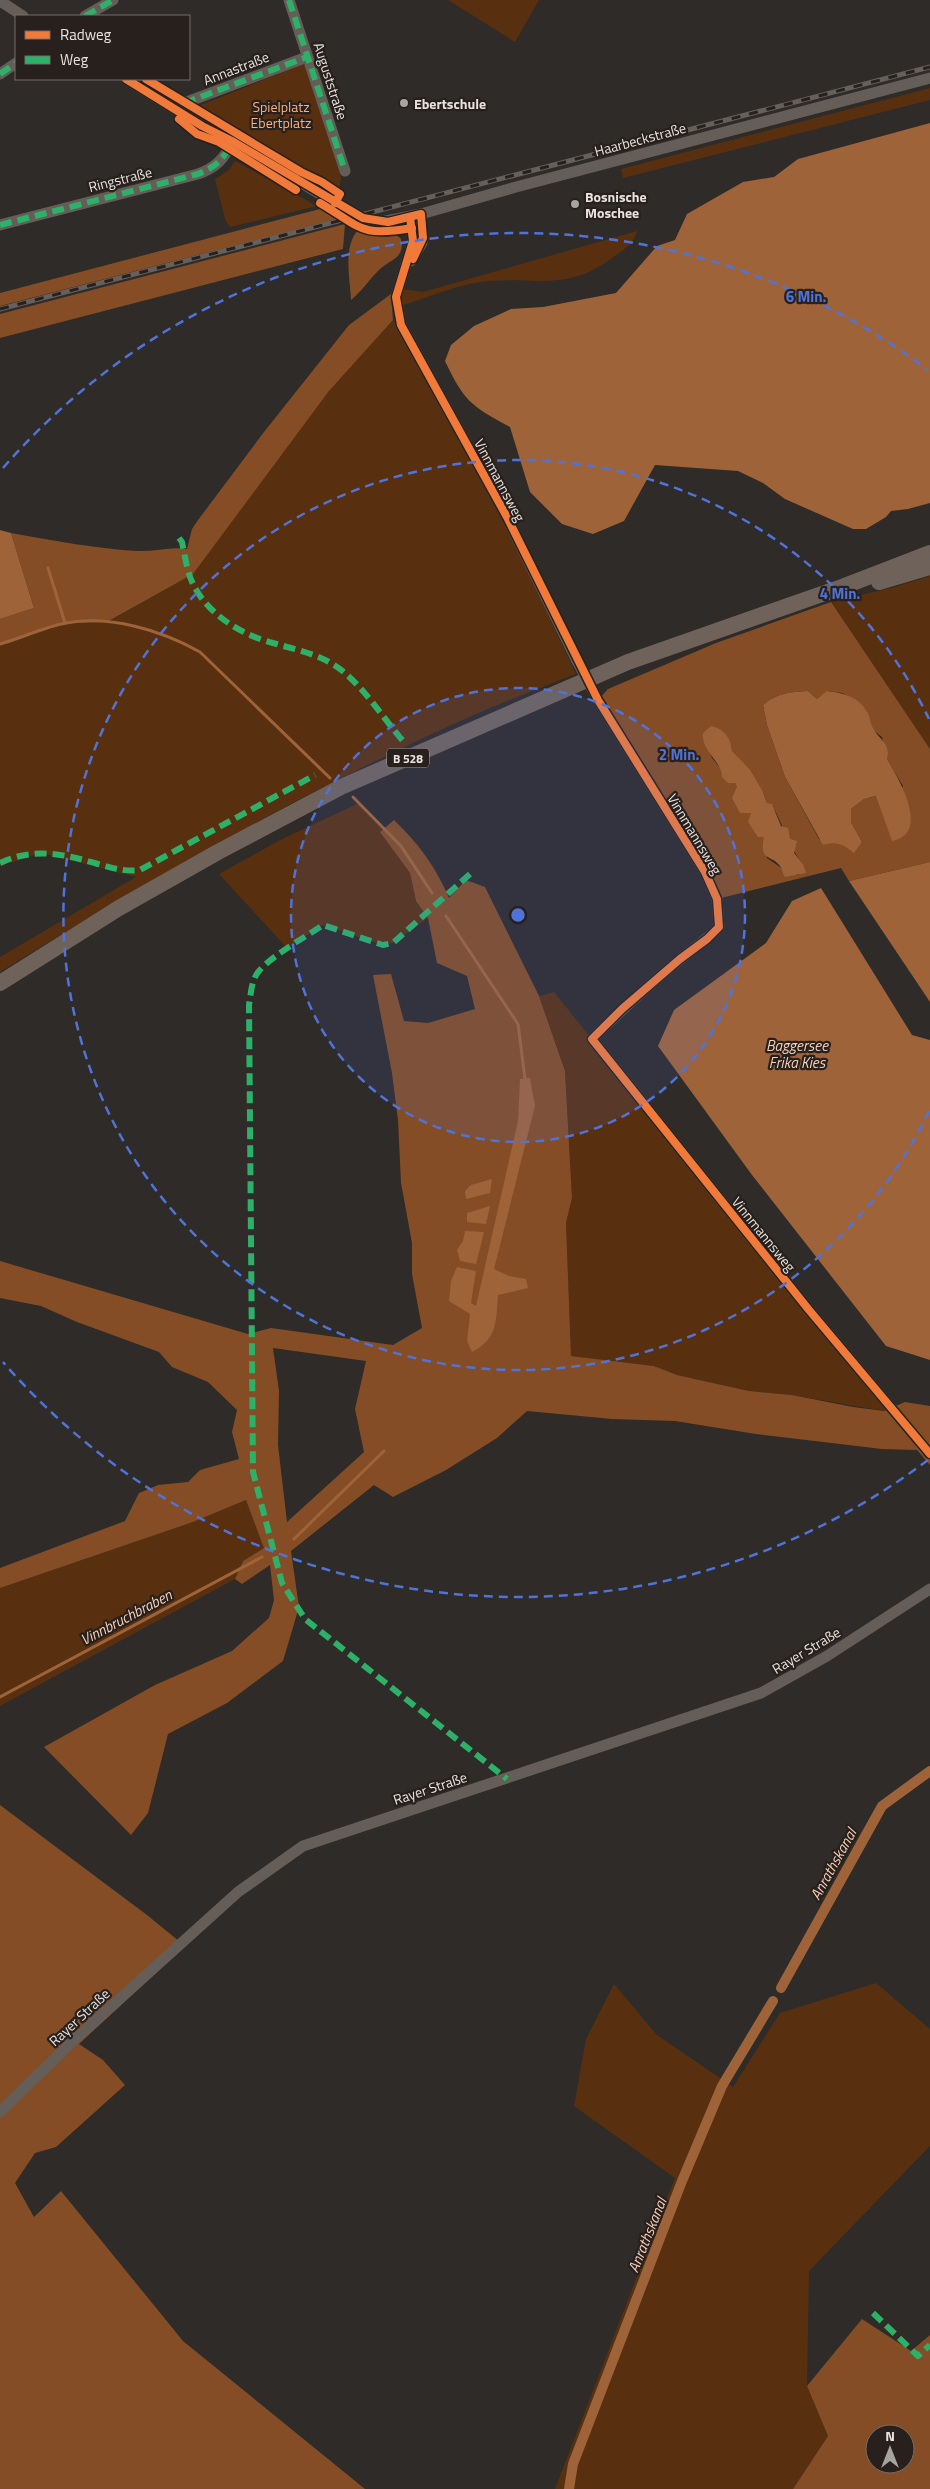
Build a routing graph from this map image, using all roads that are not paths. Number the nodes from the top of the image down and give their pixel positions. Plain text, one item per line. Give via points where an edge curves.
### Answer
1 (113, 0) edge
2 (289, 0) edge
3 (0, 1) edge
4 (21, 15) edge
5 (87, 15) edge
6 (307, 57) junction
7 (15, 64) edge
8 (0, 74) edge
9 (930, 78) edge
10 (128, 80) edge
11 (178, 110) junction
12 (232, 141) junction
13 (345, 171) dead end
14 (415, 216) junction
15 (0, 225) edge
16 (930, 553) edge
17 (930, 567) edge
18 (842, 587) junction
19 (0, 983) edge
20 (930, 1454) edge
21 (930, 1589) edge
22 (0, 2112) edge

1 - 5 street
2 - 6 street, Auguststraße
3 - 4 street
6 - 11 street, Annastraße via 184,103
6 - 13 street, Auguststraße
7 - 8 street
9 - 14 street, Haarbeckstraße
10 - 11 street, Haarbeckstraße
11 - 12 street, Haarbeckstraße
12 - 14 street, Haarbeckstraße via 368,220 381,222
12 - 15 street, Ringstraße via 220,162 198,174
14 - 20 street, Vinnmannsweg, bridge via 413,242 396,297 401,325 507,517 598,700 705,872 718,899 719,927 622,1009 592,1039 809,1310
16 - 18 highway
17 - 18 highway via 884,581
18 - 19 highway, B 528 via 628,662 341,787 128,904
21 - 22 street, Rayer Straße via 827,1656 761,1693 303,1846 238,1892 73,2041

